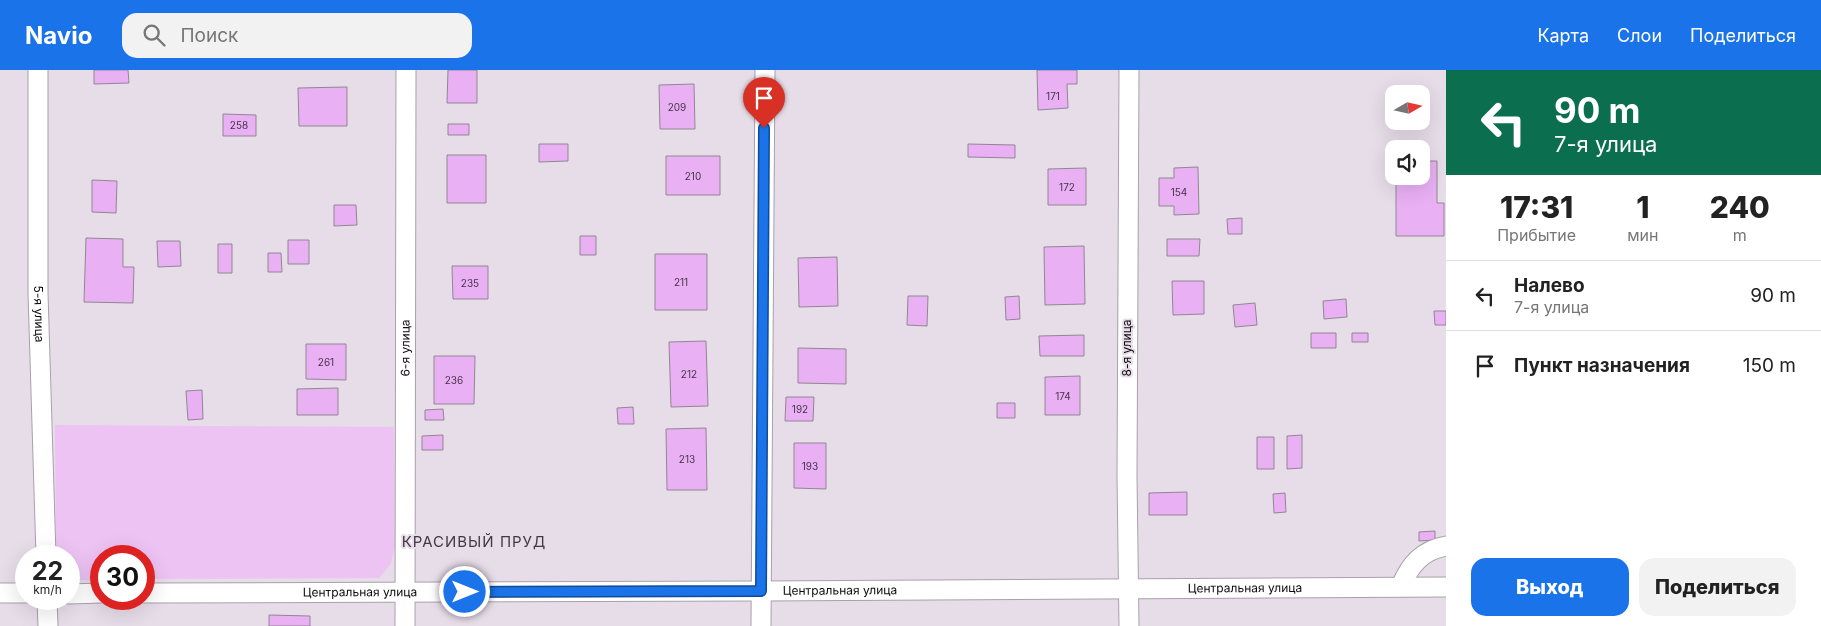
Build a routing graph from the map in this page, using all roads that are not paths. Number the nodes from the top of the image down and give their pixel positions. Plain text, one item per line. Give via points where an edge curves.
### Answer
1 (38, 70) edge
2 (406, 70) edge
3 (765, 70) edge
4 (1129, 70) edge
5 (46, 545) edge
6 (1446, 546) edge
7 (1401, 586) junction
8 (1446, 587) edge
9 (1130, 589) junction
10 (761, 591) junction
11 (406, 592) junction
12 (0, 593) edge
13 (15, 593) edge
14 (155, 593) edge
15 (47, 610) edge
16 (48, 626) edge
17 (405, 626) edge
18 (761, 626) edge
19 (1129, 626) edge

1 - 5 street, 5-я улица via 38,293
2 - 11 street, 6-я улица
3 - 10 street
4 - 9 street, 8-я улица via 1127,476
6 - 7 street via 1418,558
7 - 8 street, Центральная улица
7 - 9 street, Центральная улица
9 - 10 street, Центральная улица
9 - 19 street, 8-я улица
10 - 11 street, Центральная улица
10 - 18 street
11 - 14 street, Центральная улица
11 - 17 street, 6-я улица
12 - 13 street
15 - 16 street

